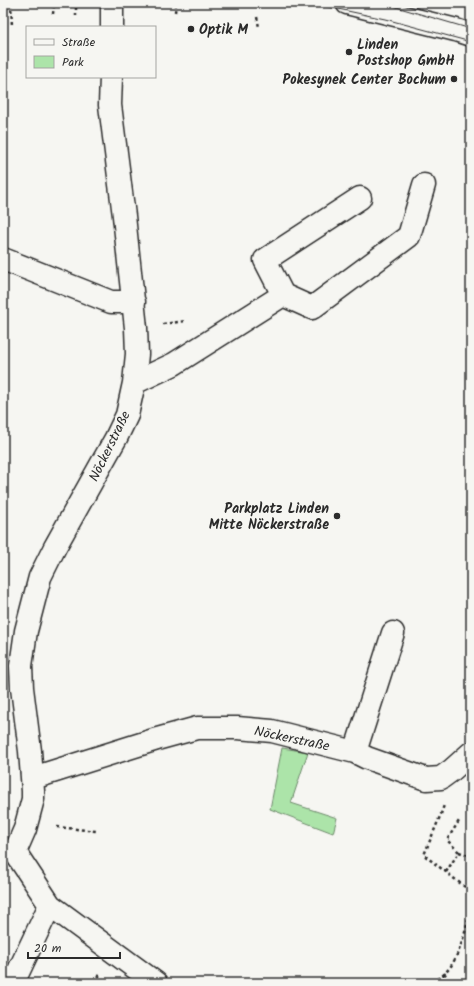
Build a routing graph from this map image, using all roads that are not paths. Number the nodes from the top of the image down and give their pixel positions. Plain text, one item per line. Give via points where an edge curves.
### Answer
1 (112, 3) edge
2 (347, 3) edge
3 (112, 26) edge
4 (471, 35) edge
5 (111, 78) edge
6 (424, 185) dead end
7 (360, 198) dead end
8 (3, 259) edge
9 (282, 295) junction
10 (134, 302) junction
11 (134, 382) junction
12 (394, 633) dead end
13 (355, 752) junction
14 (471, 753) edge
15 (33, 778) junction
16 (9, 853) edge
17 (50, 905) junction
18 (13, 983) edge
19 (156, 983) edge

1 - 3 street
2 - 4 street
5 - 10 street, Nöckerstraße via 110,105
6 - 9 street via 409,236 312,308
7 - 9 street via 265,260
8 - 10 street via 111,302
9 - 11 street via 174,364
10 - 11 street, Nöckerstraße via 137,354
11 - 15 street, Nöckerstraße via 127,415 116,438 40,577 26,631 21,666 22,688
12 - 13 street
13 - 14 street, Nöckerstraße via 426,779 442,778
13 - 15 street, Nöckerstraße via 272,731 198,728
15 - 16 street, Nöckerstraße via 33,799 25,829
16 - 17 street, Nöckerstraße
17 - 18 street
17 - 19 street

